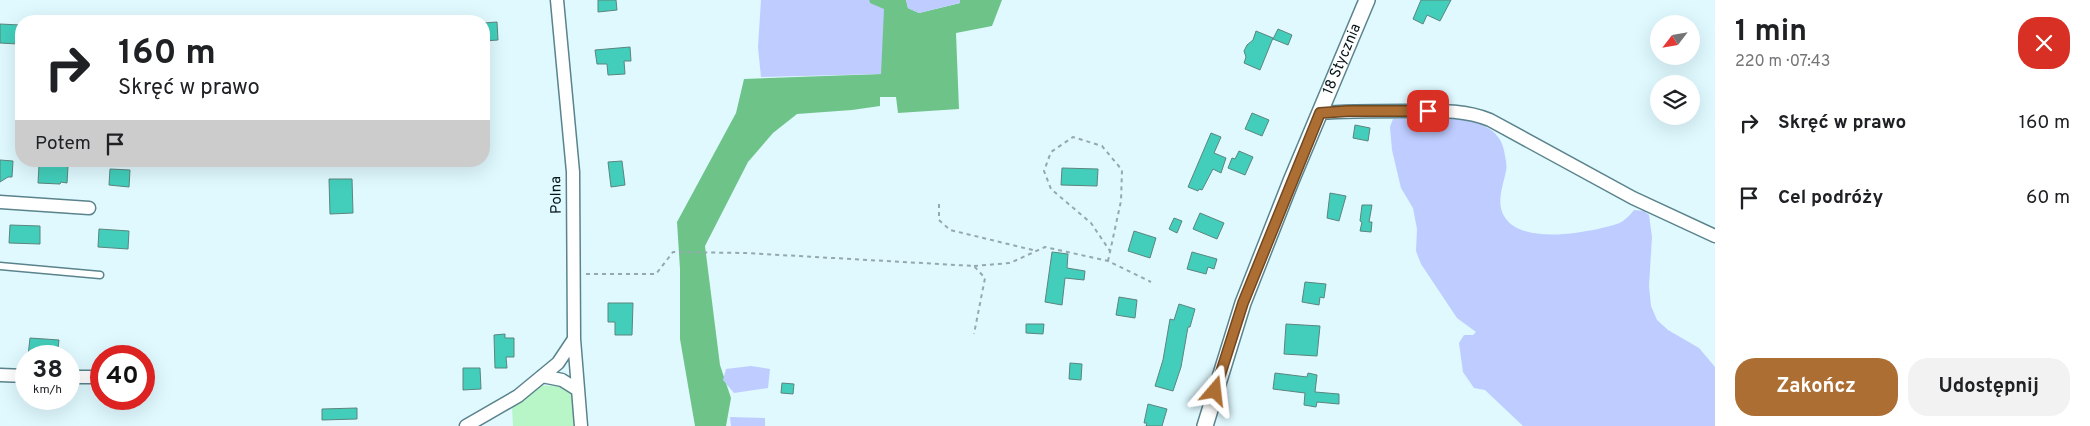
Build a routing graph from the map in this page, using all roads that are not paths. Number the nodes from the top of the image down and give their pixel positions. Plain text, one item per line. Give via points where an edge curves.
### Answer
1 (557, 0) edge
2 (1367, 0) edge
3 (1320, 113) junction
4 (0, 202) edge
5 (89, 208) dead end
6 (1715, 236) edge
7 (0, 266) edge
8 (100, 275) dead end
9 (574, 339) junction
10 (0, 375) edge
11 (15, 376) edge
12 (542, 376) junction
13 (80, 378) edge
14 (90, 378) dead end
15 (578, 390) junction
16 (466, 426) edge
17 (581, 426) edge
18 (1205, 426) edge

1 - 9 street, Polna via 573,172
2 - 3 street, 18 Stycznia
3 - 6 street via 1473,113 1633,198
3 - 18 street, 18 Stycznia via 1243,303
4 - 5 street
7 - 8 lane
9 - 12 street via 558,363
9 - 15 street, Polna
10 - 11 street
12 - 15 street via 562,380
12 - 16 street via 518,396
13 - 14 street
15 - 17 street, Polna

